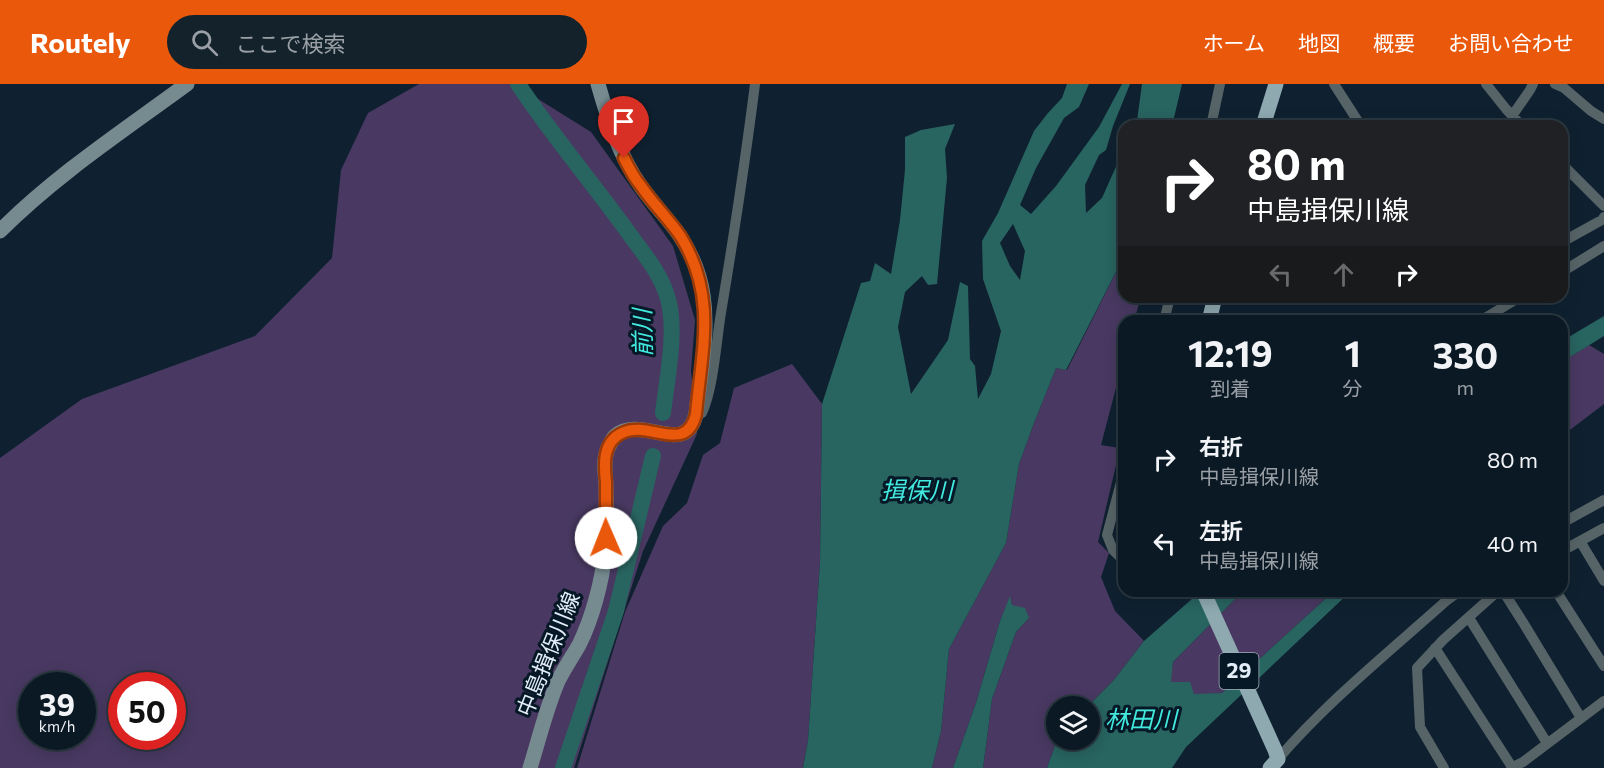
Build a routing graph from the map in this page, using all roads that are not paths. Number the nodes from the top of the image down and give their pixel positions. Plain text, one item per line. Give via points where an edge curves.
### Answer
1 (187, 84) edge
2 (598, 84) edge
3 (754, 84) edge
4 (1220, 84) edge
5 (1276, 84) edge
6 (1334, 84) edge
7 (1486, 84) edge
8 (1533, 84) edge
9 (1555, 84) edge
10 (1512, 116) junction
11 (1604, 119) edge
12 (1212, 120) edge
13 (1265, 120) edge
14 (1357, 120) edge
15 (1516, 120) edge
16 (1568, 170) edge
17 (1604, 206) edge
18 (1604, 217) edge
19 (0, 231) edge
20 (1568, 239) edge
21 (1604, 246) edge
22 (1568, 268) edge
23 (1510, 303) edge
24 (1490, 315) edge
25 (696, 414) junction
26 (1118, 494) edge
27 (1604, 500) edge
28 (1568, 520) edge
29 (1604, 528) edge
30 (1580, 541) junction
31 (1568, 548) edge
32 (1118, 555) edge
33 (1604, 581) edge
34 (1206, 597) edge
35 (1452, 597) edge
36 (1492, 597) edge
37 (1507, 597) edge
38 (1560, 597) edge
39 (1469, 618) junction
40 (1435, 648) junction
41 (1604, 666) edge
42 (1604, 700) edge
43 (1581, 718) junction
44 (1547, 743) junction
45 (1276, 761) edge
46 (530, 768) edge
47 (1444, 768) edge
48 (1511, 768) edge

1 - 19 main road via 73,168
2 - 25 main road via 624,158 679,235 698,273 705,319
3 - 25 street via 713,369 706,404 702,413
4 - 12 street
5 - 13 main road
6 - 14 street
7 - 10 street
8 - 10 street
9 - 11 street
10 - 15 street
16 - 17 street
18 - 20 street
21 - 22 street
23 - 24 street
25 - 46 main road, 中島揖保川線 via 684,434 629,429 614,437 606,452 606,538 594,607 580,643 558,681
26 - 32 street via 1107,535
27 - 28 street
29 - 30 street
30 - 31 street
30 - 33 street
34 - 45 main road, 29
35 - 45 street via 1346,691
36 - 39 street
37 - 43 street
38 - 41 street
39 - 40 street
39 - 44 street
40 - 47 street via 1418,668 1420,728
40 - 48 street
42 - 43 street
43 - 44 street
44 - 48 street

